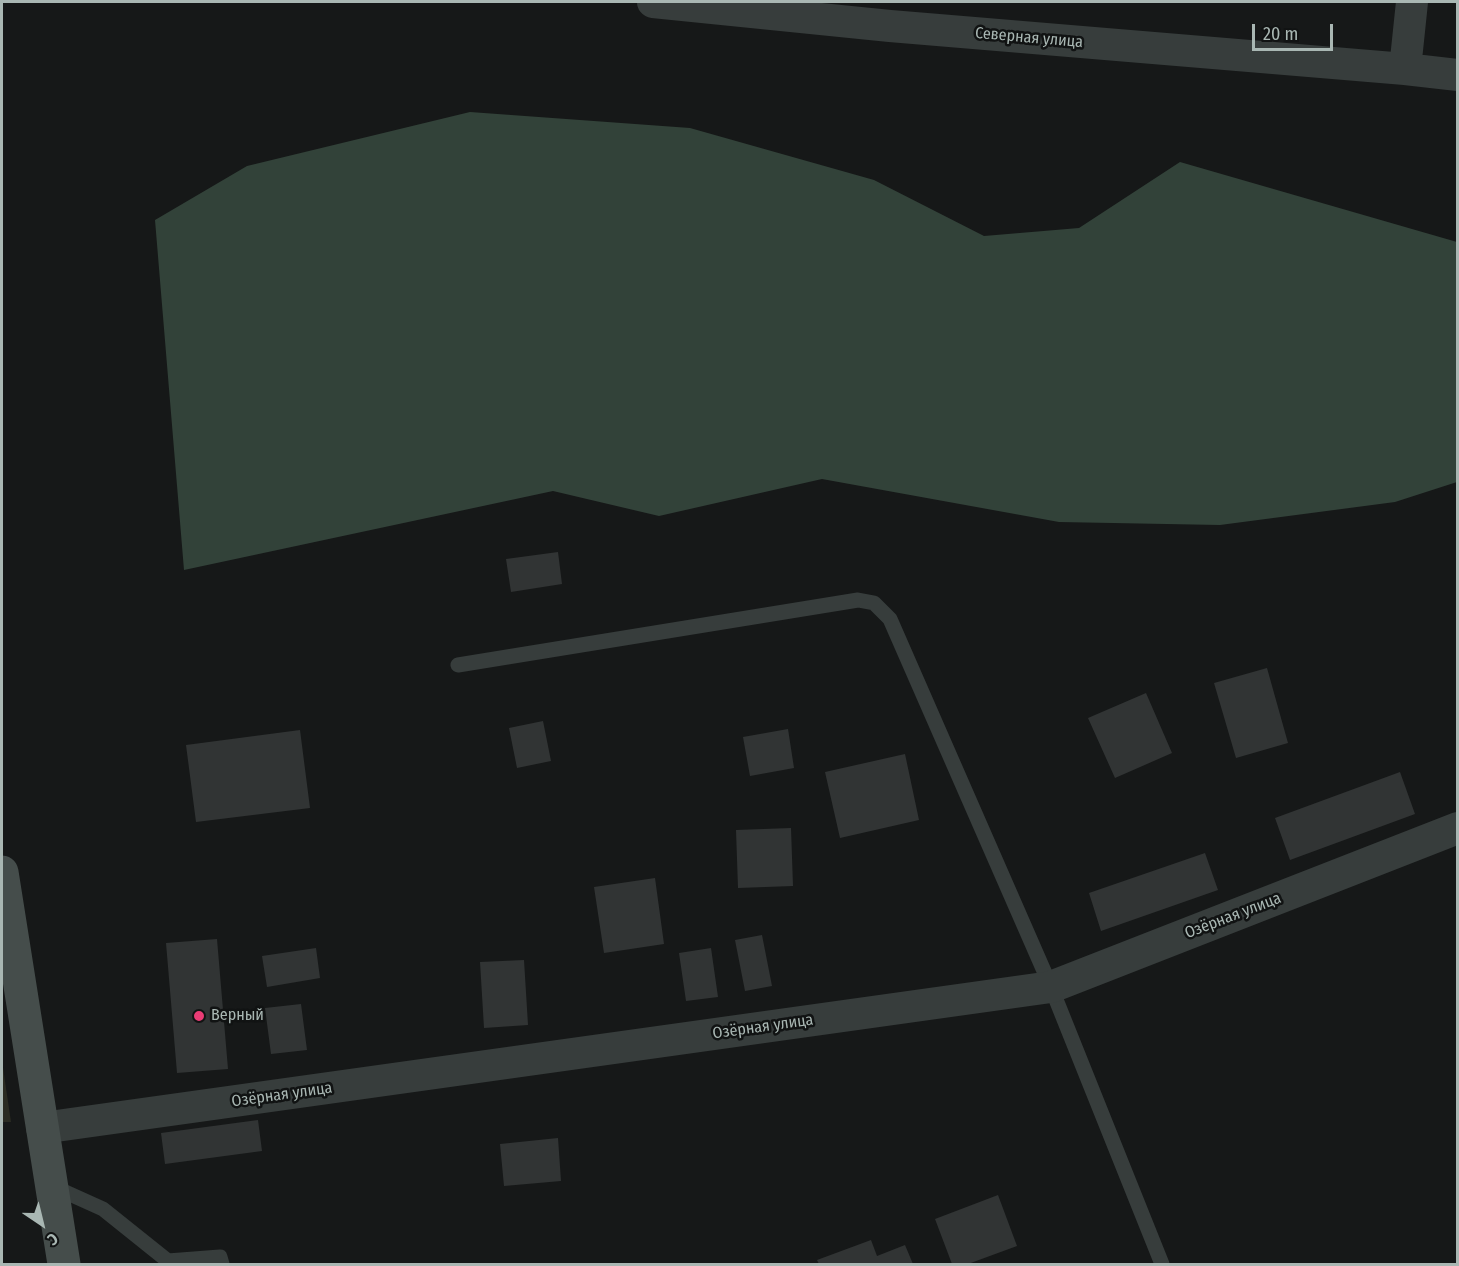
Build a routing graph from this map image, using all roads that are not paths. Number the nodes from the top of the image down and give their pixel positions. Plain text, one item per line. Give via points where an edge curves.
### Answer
1 (653, 2) edge
2 (1412, 2) edge
3 (891, 14) edge
4 (1405, 69) junction
5 (1458, 75) edge
6 (458, 664) dead end
7 (1458, 828) edge
8 (2, 872) edge
9 (1051, 987) junction
10 (42, 1128) junction
11 (52, 1186) junction
12 (168, 1263) edge
13 (64, 1264) edge
14 (222, 1264) edge
15 (1162, 1264) edge

1 - 3 street, Северная улица
2 - 4 street
3 - 4 street, Северная улица
4 - 5 street, Северная улица
6 - 9 lane via 858,600 874,603 890,619
7 - 9 street, Озёрная улица
8 - 10 main road
9 - 10 street, Озёрная улица
9 - 15 lane
10 - 11 main road
11 - 12 lane via 104,1209
11 - 13 main road
12 - 14 lane via 220,1257

